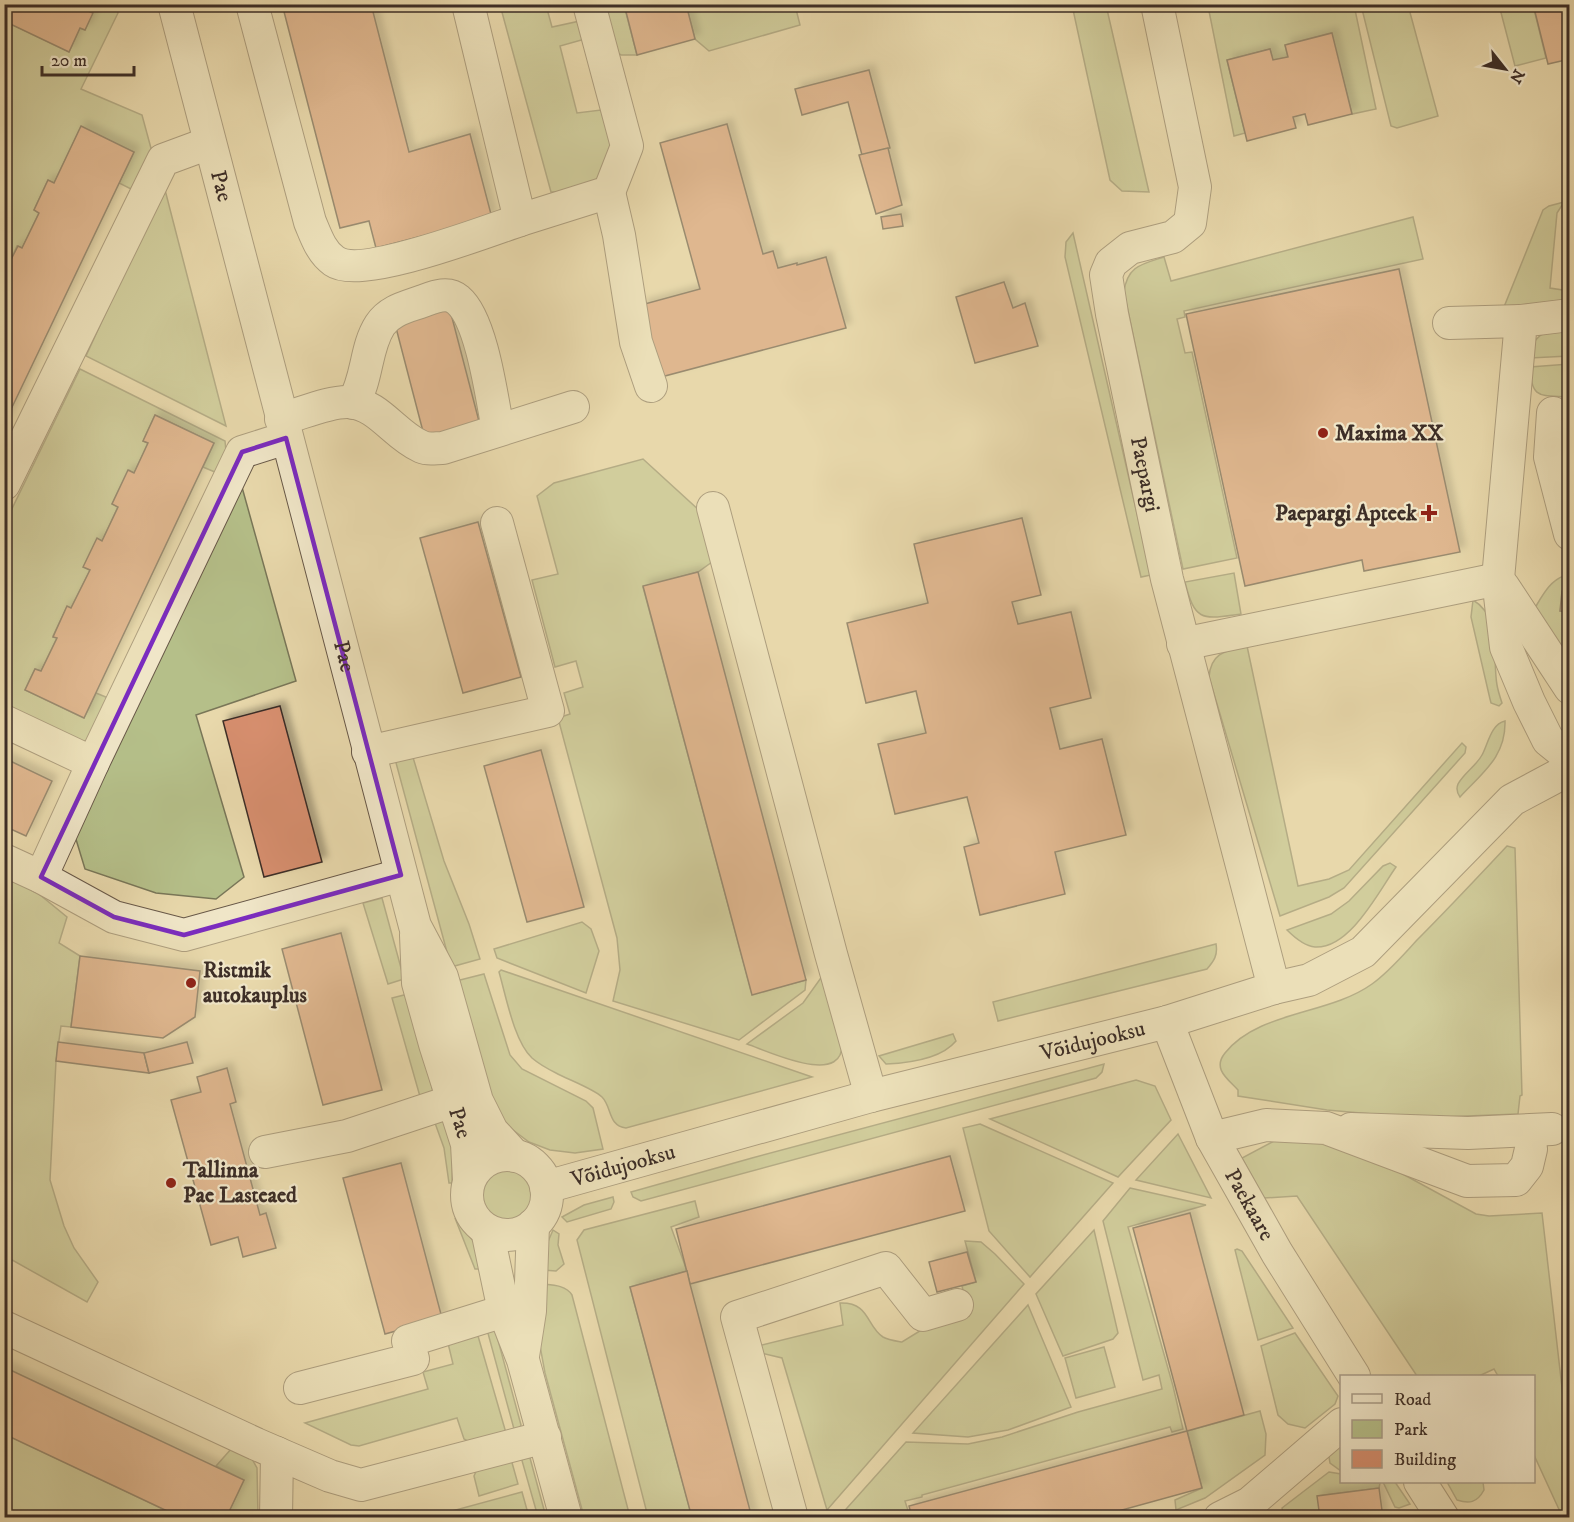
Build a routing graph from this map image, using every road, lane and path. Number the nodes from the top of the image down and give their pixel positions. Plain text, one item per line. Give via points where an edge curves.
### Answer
1 (152, 4) edge
2 (174, 4) edge
3 (252, 4) edge
4 (468, 4) edge
5 (589, 4) edge
6 (1157, 4) edge
7 (206, 131) junction
8 (609, 192) junction
9 (520, 220) junction
10 (1569, 315) edge
11 (1521, 321) junction
12 (1449, 323) dead end
13 (651, 386) dead end
14 (353, 403) junction
15 (1514, 405) junction
16 (573, 407) dead end
17 (1561, 415) edge
18 (284, 428) junction
19 (498, 430) junction
20 (4, 484) edge
21 (713, 508) dead end
22 (497, 523) dead end
23 (1569, 534) edge
24 (1498, 579) junction
25 (1183, 644) junction
26 (1569, 688) edge
27 (4, 721) edge
28 (368, 752) junction
29 (1569, 758) edge
30 (93, 763) junction
31 (1569, 769) edge
32 (4, 860) edge
33 (401, 875) junction
34 (41, 877) junction
35 (1274, 988) junction
36 (1167, 1022) junction
37 (871, 1095) junction
38 (464, 1097) junction
39 (1326, 1128) junction
40 (1212, 1138) junction
41 (265, 1152) dead end
42 (515, 1155) junction
43 (469, 1180) junction
44 (546, 1187) junction
45 (533, 1225) junction
46 (487, 1230) junction
47 (957, 1305) dead end
48 (504, 1311) junction
49 (4, 1327) edge
50 (522, 1360) junction
51 (1353, 1375) edge
52 (300, 1388) dead end
53 (1340, 1425) edge
54 (545, 1437) junction
55 (277, 1453) junction
56 (1421, 1483) edge
57 (276, 1518) edge
58 (566, 1518) edge
59 (792, 1518) edge
60 (1220, 1518) edge
61 (1443, 1518) edge

1 - 7 street, Pae
2 - 7 street, Pae
3 - 9 street via 309,222 323,250 335,262 389,262
4 - 9 street
5 - 8 street via 627,146
6 - 25 street, Paepargi via 1195,187 1190,223 1173,237 1130,248 1111,263 1106,275
7 - 18 street, Pae
7 - 20 street, Pae via 163,160
8 - 9 street
8 - 13 street via 636,342
10 - 11 street
11 - 12 street
11 - 15 street
14 - 18 street via 327,406
14 - 19 street via 374,412 428,449
14 - 19 street via 363,384 378,328 386,318 396,310 449,295 458,299 471,318
15 - 17 street
15 - 24 street
16 - 19 street
17 - 23 street via 1550,457
18 - 28 street, Pae
18 - 30 street via 242,452
21 - 37 street
22 - 28 street via 548,711
24 - 25 street
24 - 26 street
24 - 29 street via 1506,647 1548,740
25 - 35 street, Paepargi
27 - 30 street
28 - 33 street, Pae
30 - 34 street
31 - 35 street, Võidujooksu via 1512,800 1363,952 1309,980
32 - 34 street
33 - 34 street via 184,935 114,917
33 - 38 street, Pae via 416,926 417,983
35 - 36 street, Võidujooksu
36 - 37 street, Võidujooksu
36 - 40 street, Paekaare
37 - 44 street, Võidujooksu
38 - 41 street via 347,1136
38 - 42 street, Pae
38 - 43 street, Pae
39 - 39 street via 1467,1181 1516,1180 1541,1139
39 - 40 street via 1266,1125
40 - 51 street, Paekaare
42 - 43 street via 488,1160
42 - 44 street via 535,1167
43 - 46 street via 469,1209
44 - 45 street via 545,1208
45 - 46 street via 511,1235
45 - 50 street via 530,1311
46 - 48 street
47 - 59 street via 923,1315 886,1268 737,1317
48 - 50 street
48 - 52 street via 408,1341 413,1359
49 - 55 street
50 - 54 street
53 - 60 street via 1250,1503
54 - 55 street via 361,1485
54 - 58 street
55 - 57 street
56 - 61 street

